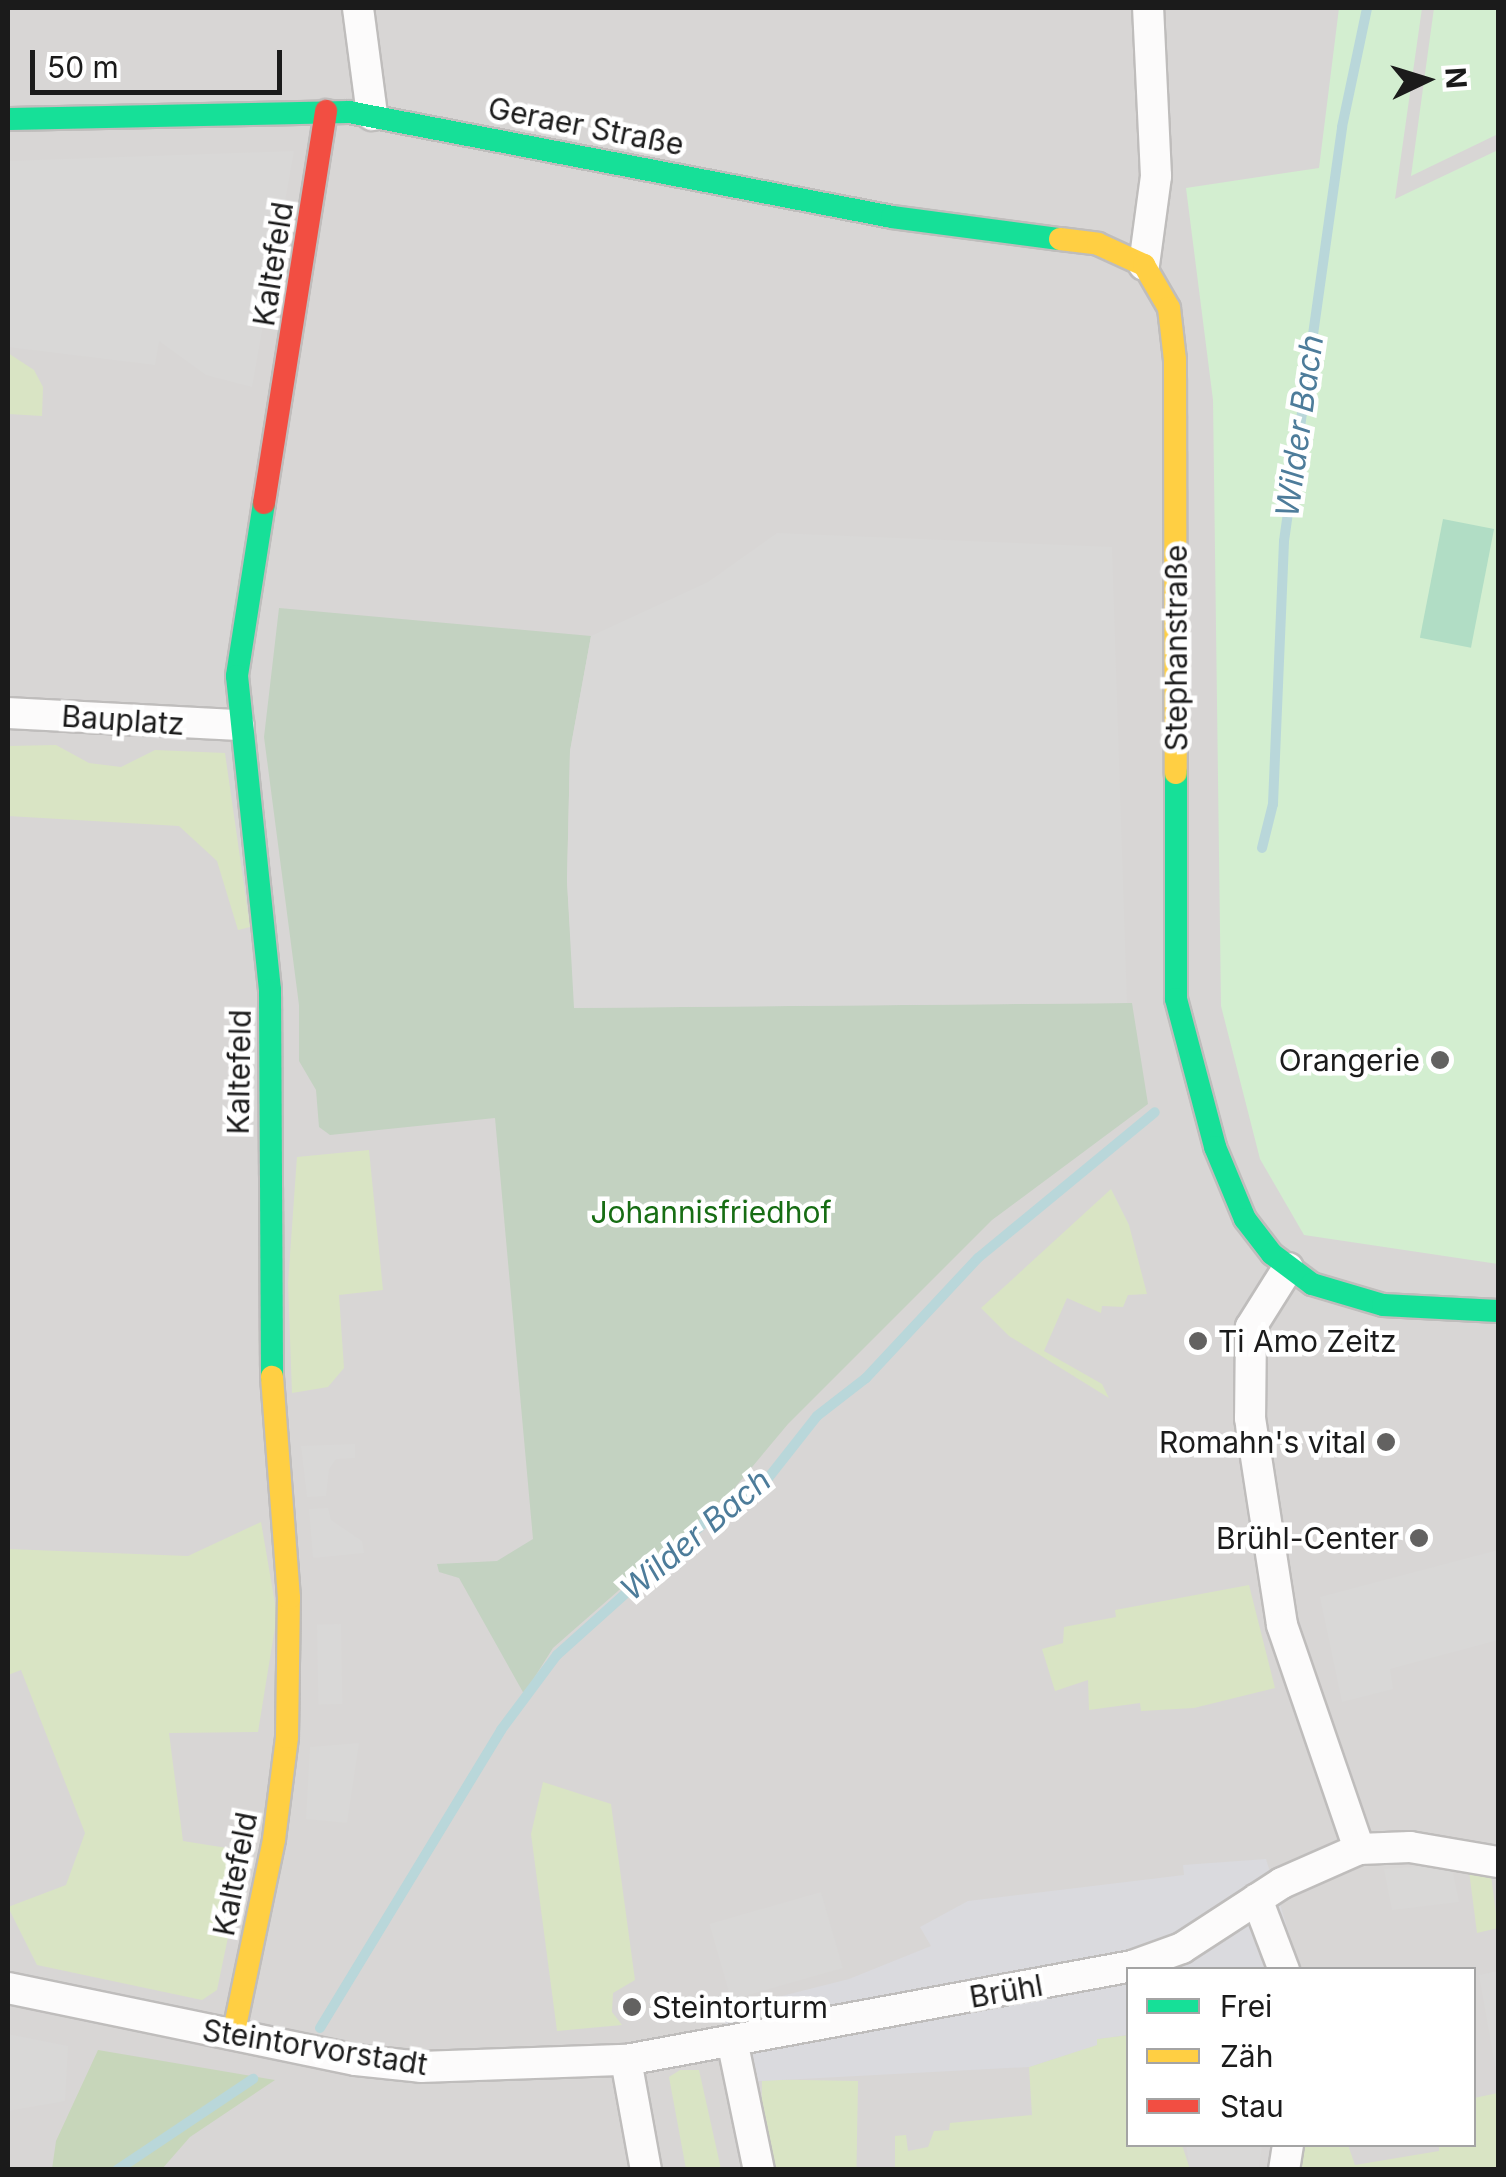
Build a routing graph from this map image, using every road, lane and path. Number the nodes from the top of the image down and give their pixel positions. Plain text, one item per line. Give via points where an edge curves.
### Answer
1 (358, 8) edge
2 (1148, 8) edge
3 (326, 112) junction
4 (372, 115) junction
5 (8, 119) edge
6 (1144, 265) junction
7 (8, 713) edge
8 (239, 726) junction
9 (1288, 1268) junction
10 (1498, 1311) edge
11 (1359, 1849) junction
12 (1498, 1862) edge
13 (1257, 1900) junction
14 (1126, 1967) edge
15 (1127, 1967) edge
16 (1283, 1967) edge
17 (8, 1988) edge
18 (242, 2038) junction
19 (733, 2045) junction
20 (626, 2060) junction
21 (646, 2170) edge
22 (759, 2170) edge

1 - 4 street
2 - 6 street via 1156,176
3 - 4 street, Geraer Straße
3 - 5 street, Geraer Straße
3 - 8 street, Kaltefeld via 237,676
4 - 6 street, Geraer Straße via 892,217 1098,244
6 - 9 street, Stephanstraße via 1169,308 1175,360 1178,1017 1232,1196
7 - 8 street, Bauplatz
8 - 18 street, Kaltefeld via 270,990 271,1363 289,1598 288,1736
9 - 10 street via 1360,1302
9 - 11 street via 1251,1327 1250,1418 1282,1625
11 - 12 street, Brühl via 1410,1847
11 - 13 street, Brühl
13 - 15 street, Brühl via 1209,1934
13 - 16 street
14 - 19 street, Brühl
17 - 18 street, Steintorvorstadt
18 - 20 street, Steintorvorstadt via 421,2067
19 - 20 street, Brühl
19 - 22 street
20 - 21 street

